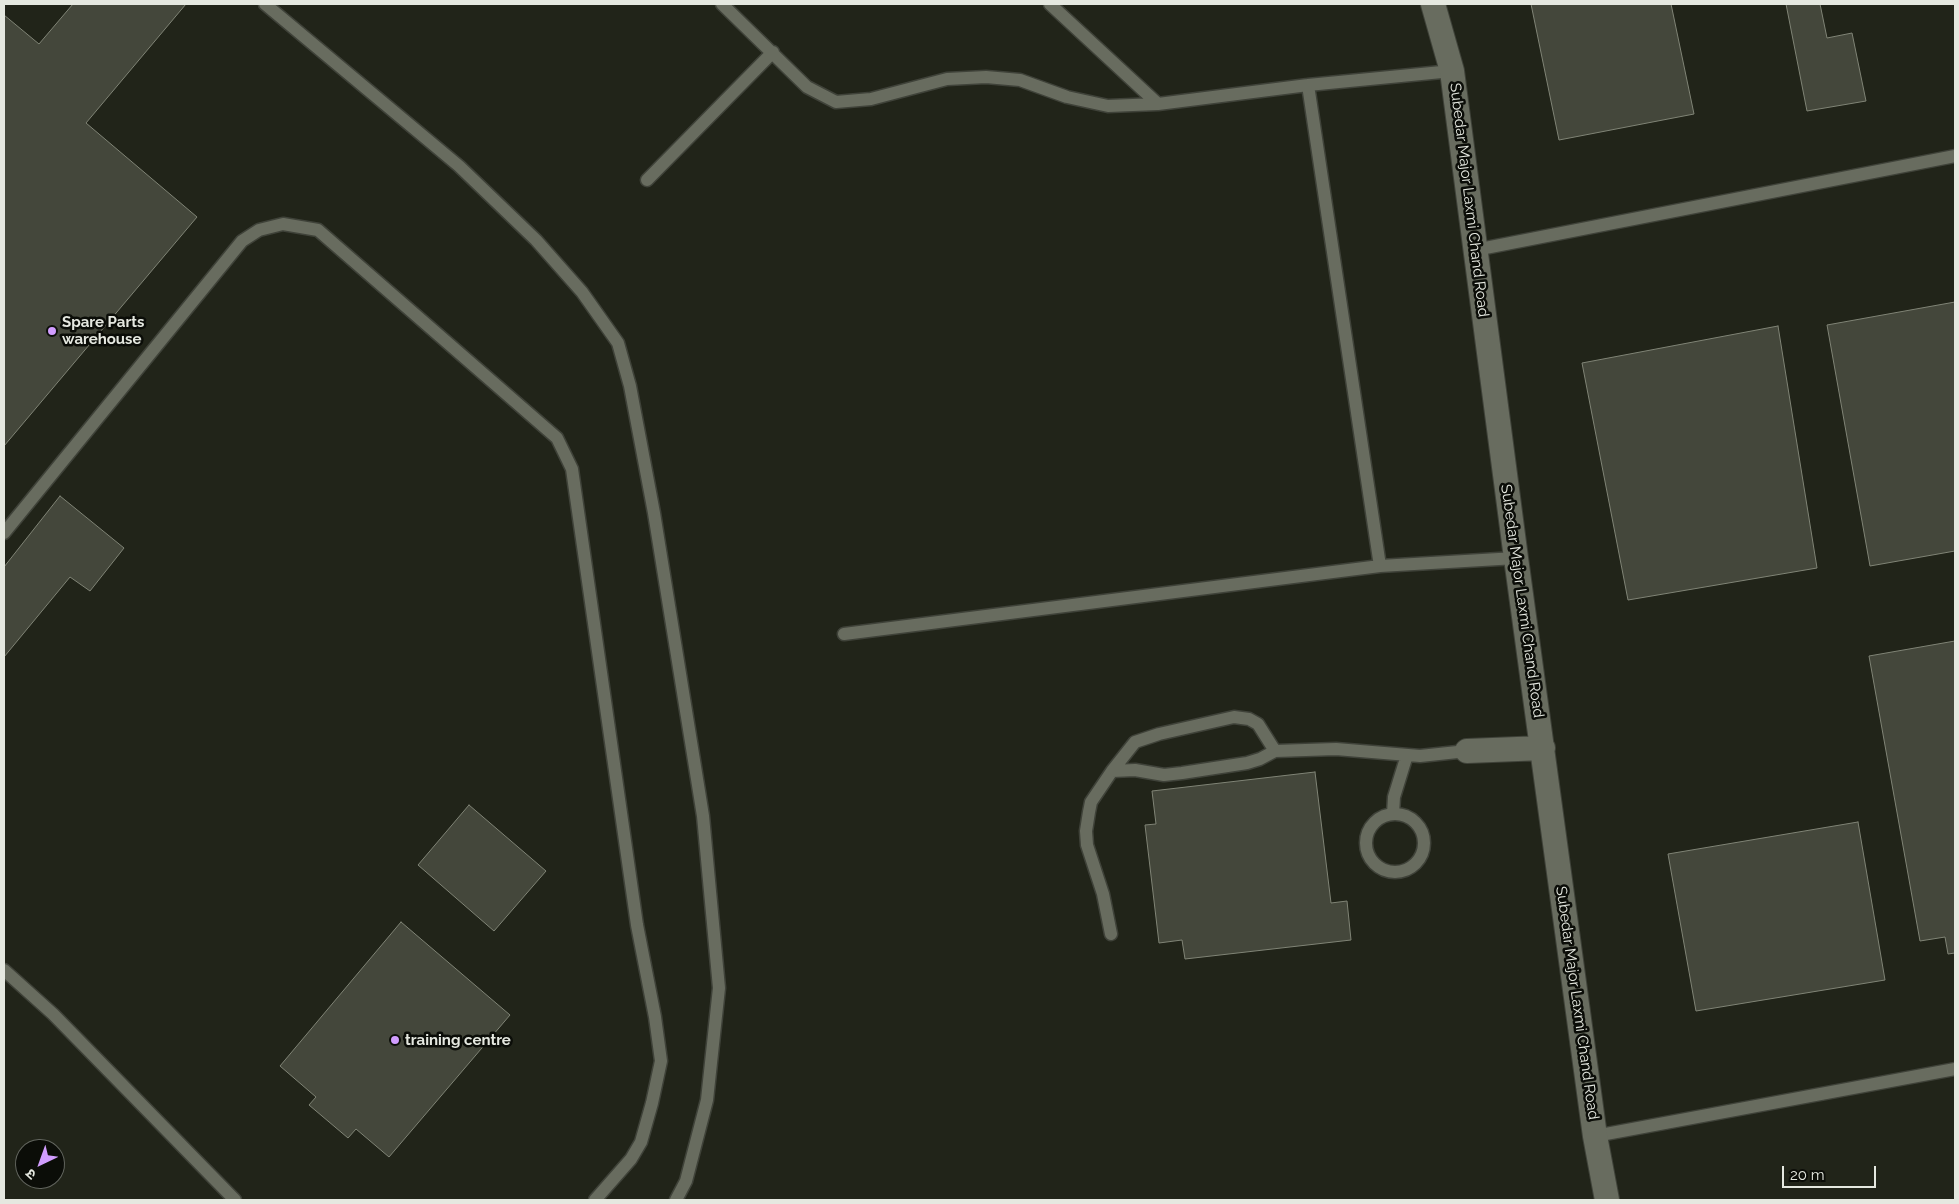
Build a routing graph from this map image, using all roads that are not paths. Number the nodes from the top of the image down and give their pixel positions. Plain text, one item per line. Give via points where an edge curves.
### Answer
1 (265, 4) edge
2 (722, 4) edge
3 (1050, 4) edge
4 (1433, 4) edge
5 (773, 52) junction
6 (1452, 71) junction
7 (1308, 85) junction
8 (1158, 104) junction
9 (1955, 156) edge
10 (647, 180) dead end
11 (1475, 250) junction
12 (4, 533) edge
13 (1516, 558) junction
14 (1380, 566) junction
15 (844, 634) dead end
16 (1543, 748) junction
17 (1275, 751) junction
18 (1467, 751) joint
19 (1407, 755) junction
20 (1112, 771) junction
21 (1393, 814) junction
22 (1111, 934) dead end
23 (4, 970) edge
24 (1955, 1069) edge
25 (1595, 1136) junction
26 (235, 1200) edge
27 (595, 1200) edge
28 (676, 1200) edge
29 (1607, 1200) edge

1 - 28 lane via 459,166 536,240 582,292 618,343 630,386 654,513 702,806 719,988 707,1100 686,1181
2 - 5 lane
3 - 8 lane
4 - 6 street, Subedar Major Laxmi Chand Road
5 - 8 lane via 807,87 836,102 871,99 947,78 986,77 1020,80 1067,97 1108,106
5 - 10 lane
6 - 7 lane
6 - 11 street, Subedar Major Laxmi Chand Road
7 - 8 lane
7 - 14 lane
9 - 11 lane
11 - 13 street, Subedar Major Laxmi Chand Road
12 - 27 lane via 242,241 259,230 283,224 318,230 557,438 572,469 637,926 656,1017 661,1061 641,1142 631,1159
13 - 14 lane
13 - 16 street, Subedar Major Laxmi Chand Road
14 - 15 lane
16 - 18 street
16 - 25 street, Subedar Major Laxmi Chand Road
17 - 19 lane via 1336,749
17 - 20 lane via 1247,763 1182,773 1164,775 1135,770
17 - 20 lane via 1258,724 1234,717 1135,742
18 - 19 lane
19 - 21 lane via 1394,797
20 - 22 lane via 1091,802 1086,831
21 - 21 lane via 1412,819 1423,835 1422,855 1408,869 1399,872 1374,862 1367,846 1370,828 1384,816
23 - 26 lane via 53,1014
24 - 25 lane
25 - 29 street, Subedar Major Laxmi Chand Road

